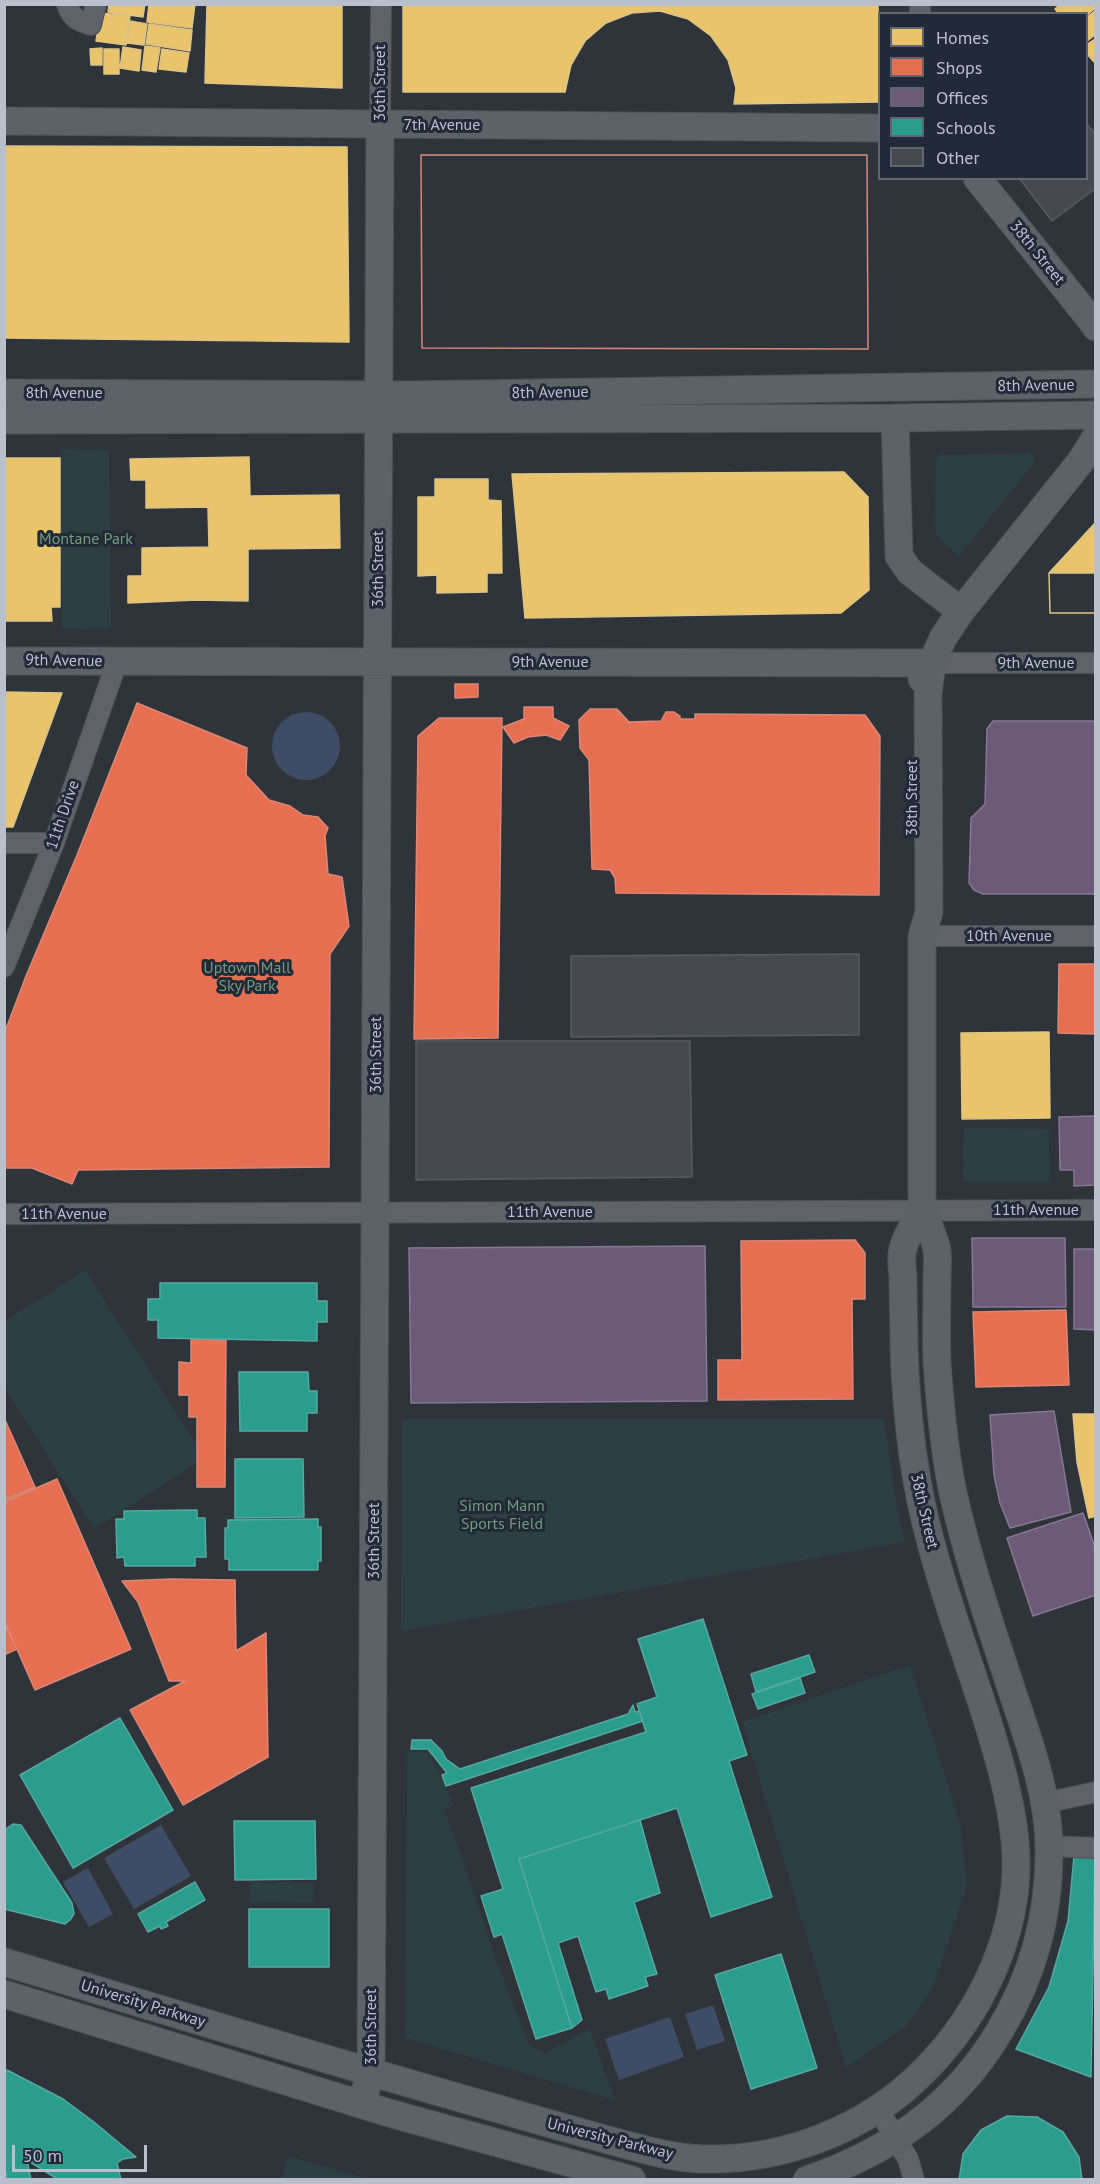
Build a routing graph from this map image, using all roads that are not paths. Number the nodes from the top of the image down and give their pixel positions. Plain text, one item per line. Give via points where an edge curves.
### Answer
1 (67, 4) edge
2 (96, 4) edge
3 (381, 4) edge
4 (4, 121) edge
5 (380, 124) junction
6 (878, 128) edge
7 (978, 180) edge
8 (1095, 327) edge
9 (1095, 384) edge
10 (4, 393) edge
11 (379, 407) junction
12 (1095, 415) edge
13 (895, 418) junction
14 (4, 420) edge
15 (1095, 436) edge
16 (961, 611) junction
17 (4, 661) edge
18 (117, 662) junction
19 (378, 662) junction
20 (932, 663) junction
21 (1095, 663) edge
22 (4, 843) edge
23 (54, 843) junction
24 (922, 936) junction
25 (1095, 936) edge
26 (4, 967) edge
27 (922, 1210) junction
28 (1095, 1210) edge
29 (375, 1213) junction
30 (4, 1214) edge
31 (1095, 1792) edge
32 (1044, 1803) junction
33 (1010, 1806) joint
34 (1049, 1846) junction
35 (1095, 1848) edge
36 (4, 1962) edge
37 (4, 1994) edge
38 (371, 2073) junction
39 (361, 2104) junction
40 (878, 2109) junction
41 (898, 2138) junction
42 (632, 2180) edge
43 (807, 2180) edge
44 (914, 2180) edge

1 - 2 street via 73,17 91,25
3 - 5 street, 36th Street
4 - 5 street, 7th Avenue
5 - 6 street, 7th Avenue
5 - 11 street, 36th Street
7 - 8 street, 38th Street
9 - 11 street, 8th Avenue via 895,387
10 - 11 street, 8th Avenue
11 - 13 street, 8th Avenue
11 - 14 street, 8th Avenue
11 - 19 street, 36th Street
12 - 13 street, 8th Avenue
13 - 16 street via 899,556 910,572
15 - 16 street, 38th Street via 1081,461
16 - 20 street, 38th Street
17 - 18 street, 9th Avenue
18 - 19 street, 9th Avenue
18 - 23 street, 11th Drive
19 - 20 street, 9th Avenue
19 - 29 street, 36th Street
20 - 21 street, 9th Avenue
20 - 24 street, 38th Street via 928,694 929,912
22 - 23 street
23 - 26 street, 11th Drive
24 - 25 street, 10th Avenue
24 - 27 street, 38th Street
27 - 28 street, 11th Avenue
27 - 29 street, 11th Avenue
27 - 32 street, 38th Street via 937,1248 937,1361 953,1492 970,1563 1031,1748
27 - 33 street, 38th Street via 902,1248 904,1362 912,1458 931,1545
29 - 30 street, 11th Avenue
29 - 38 street, 36th Street
31 - 32 street
32 - 34 street
33 - 40 street, University Parkway via 1016,1847 1013,1889 1006,1935 993,1971 978,2002 941,2055
34 - 35 street
34 - 41 street via 1047,1893 1026,1982 989,2049 967,2077 930,2115
36 - 38 street, University Parkway
37 - 39 street, University Parkway
38 - 39 street, 36th Street
38 - 40 street, University Parkway via 631,2146 699,2159 736,2158 800,2146
39 - 42 street, University Parkway
40 - 41 street
41 - 43 street
41 - 44 street

